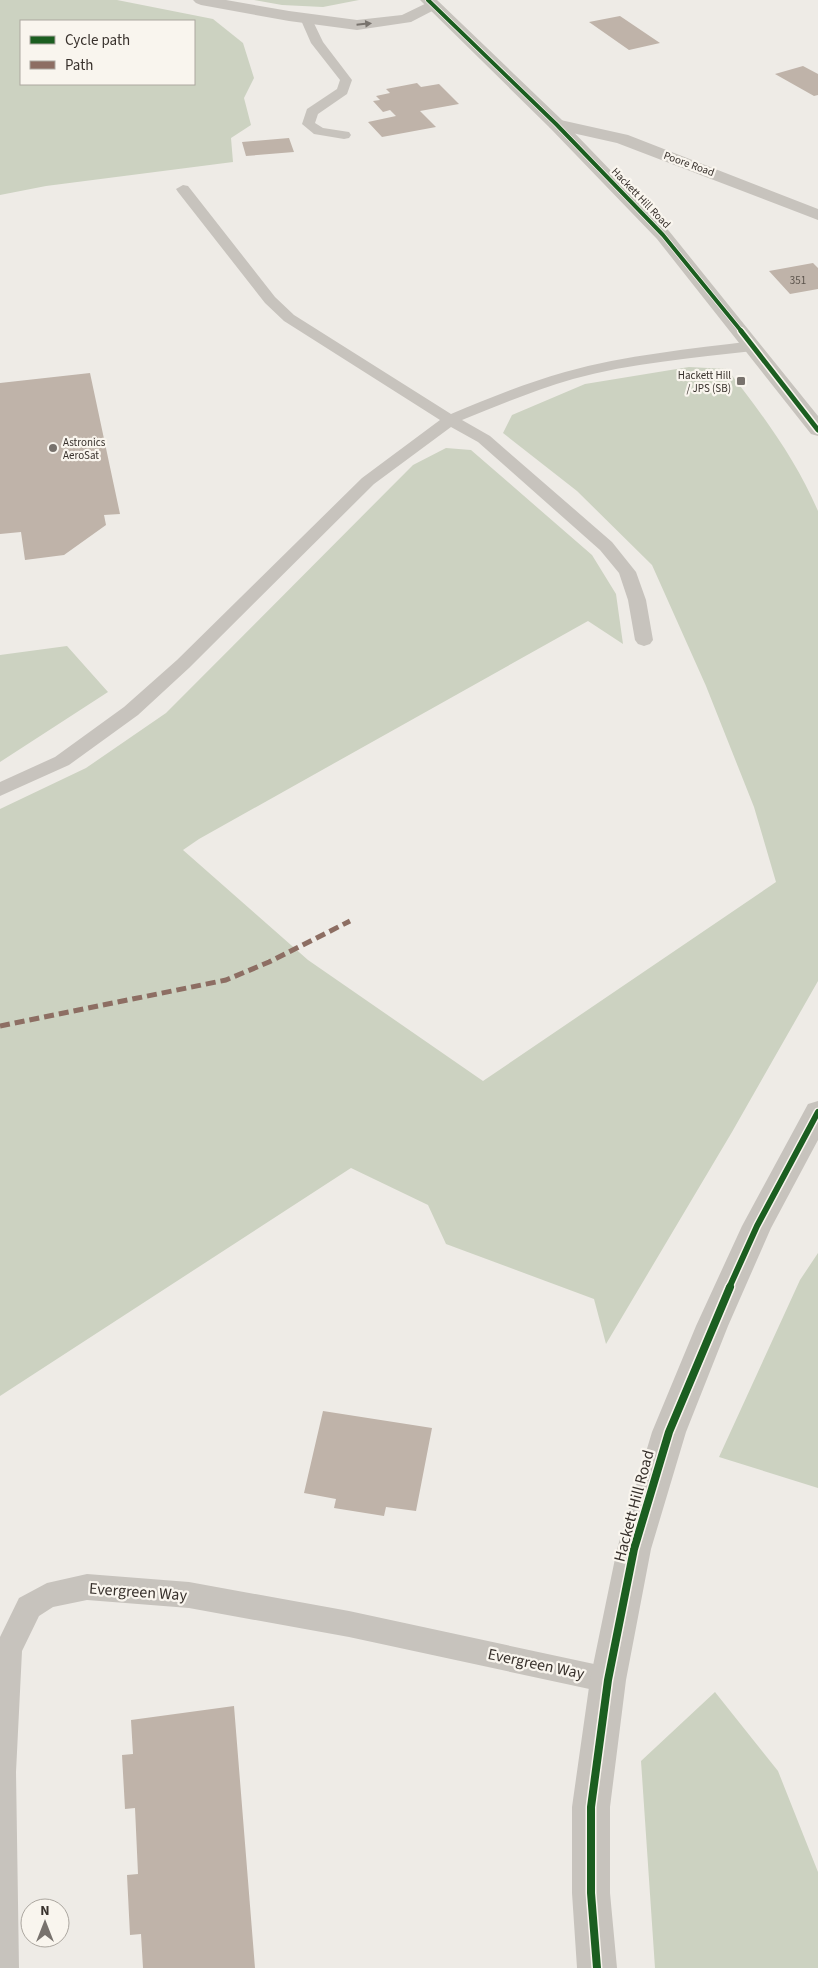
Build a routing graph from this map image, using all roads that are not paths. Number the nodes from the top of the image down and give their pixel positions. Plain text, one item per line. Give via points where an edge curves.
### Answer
1 (201, 0) edge
2 (430, 3) edge
3 (397, 4) dead end
4 (363, 9) dead end
5 (314, 19) junction
6 (556, 124) junction
7 (344, 135) dead end
8 (183, 188) dead end
9 (818, 215) edge
10 (753, 346) junction
11 (450, 420) junction
12 (818, 430) edge
13 (644, 640) dead end
14 (0, 790) edge
15 (818, 1112) edge
16 (608, 1680) junction
17 (4, 1968) edge
18 (597, 1968) edge

1 - 5 street
2 - 3 street
5 -> 2 street via 357,25 406,19
2 - 6 street, Hackett Hill Road
4 - 5 street
5 - 7 lane via 317,43 346,80 343,91 312,112 308,124 319,131
6 - 9 street, Poore Road via 622,139
6 - 10 street, Hackett Hill Road via 663,235
8 - 11 lane via 270,300 289,318
10 - 11 lane via 641,360 570,375
10 - 12 street, Hackett Hill Road
11 - 13 lane via 484,439 606,546 627,572 638,600
11 - 14 lane via 368,481 131,711 62,761
15 - 16 street, Hackett Hill Road via 757,1226 669,1432 634,1549
16 - 17 lane, Evergreen Way via 349,1624 189,1595 87,1587 47,1596 29,1608 8,1650 2,1772
16 - 18 street, Hackett Hill Road via 591,1807 591,1893

